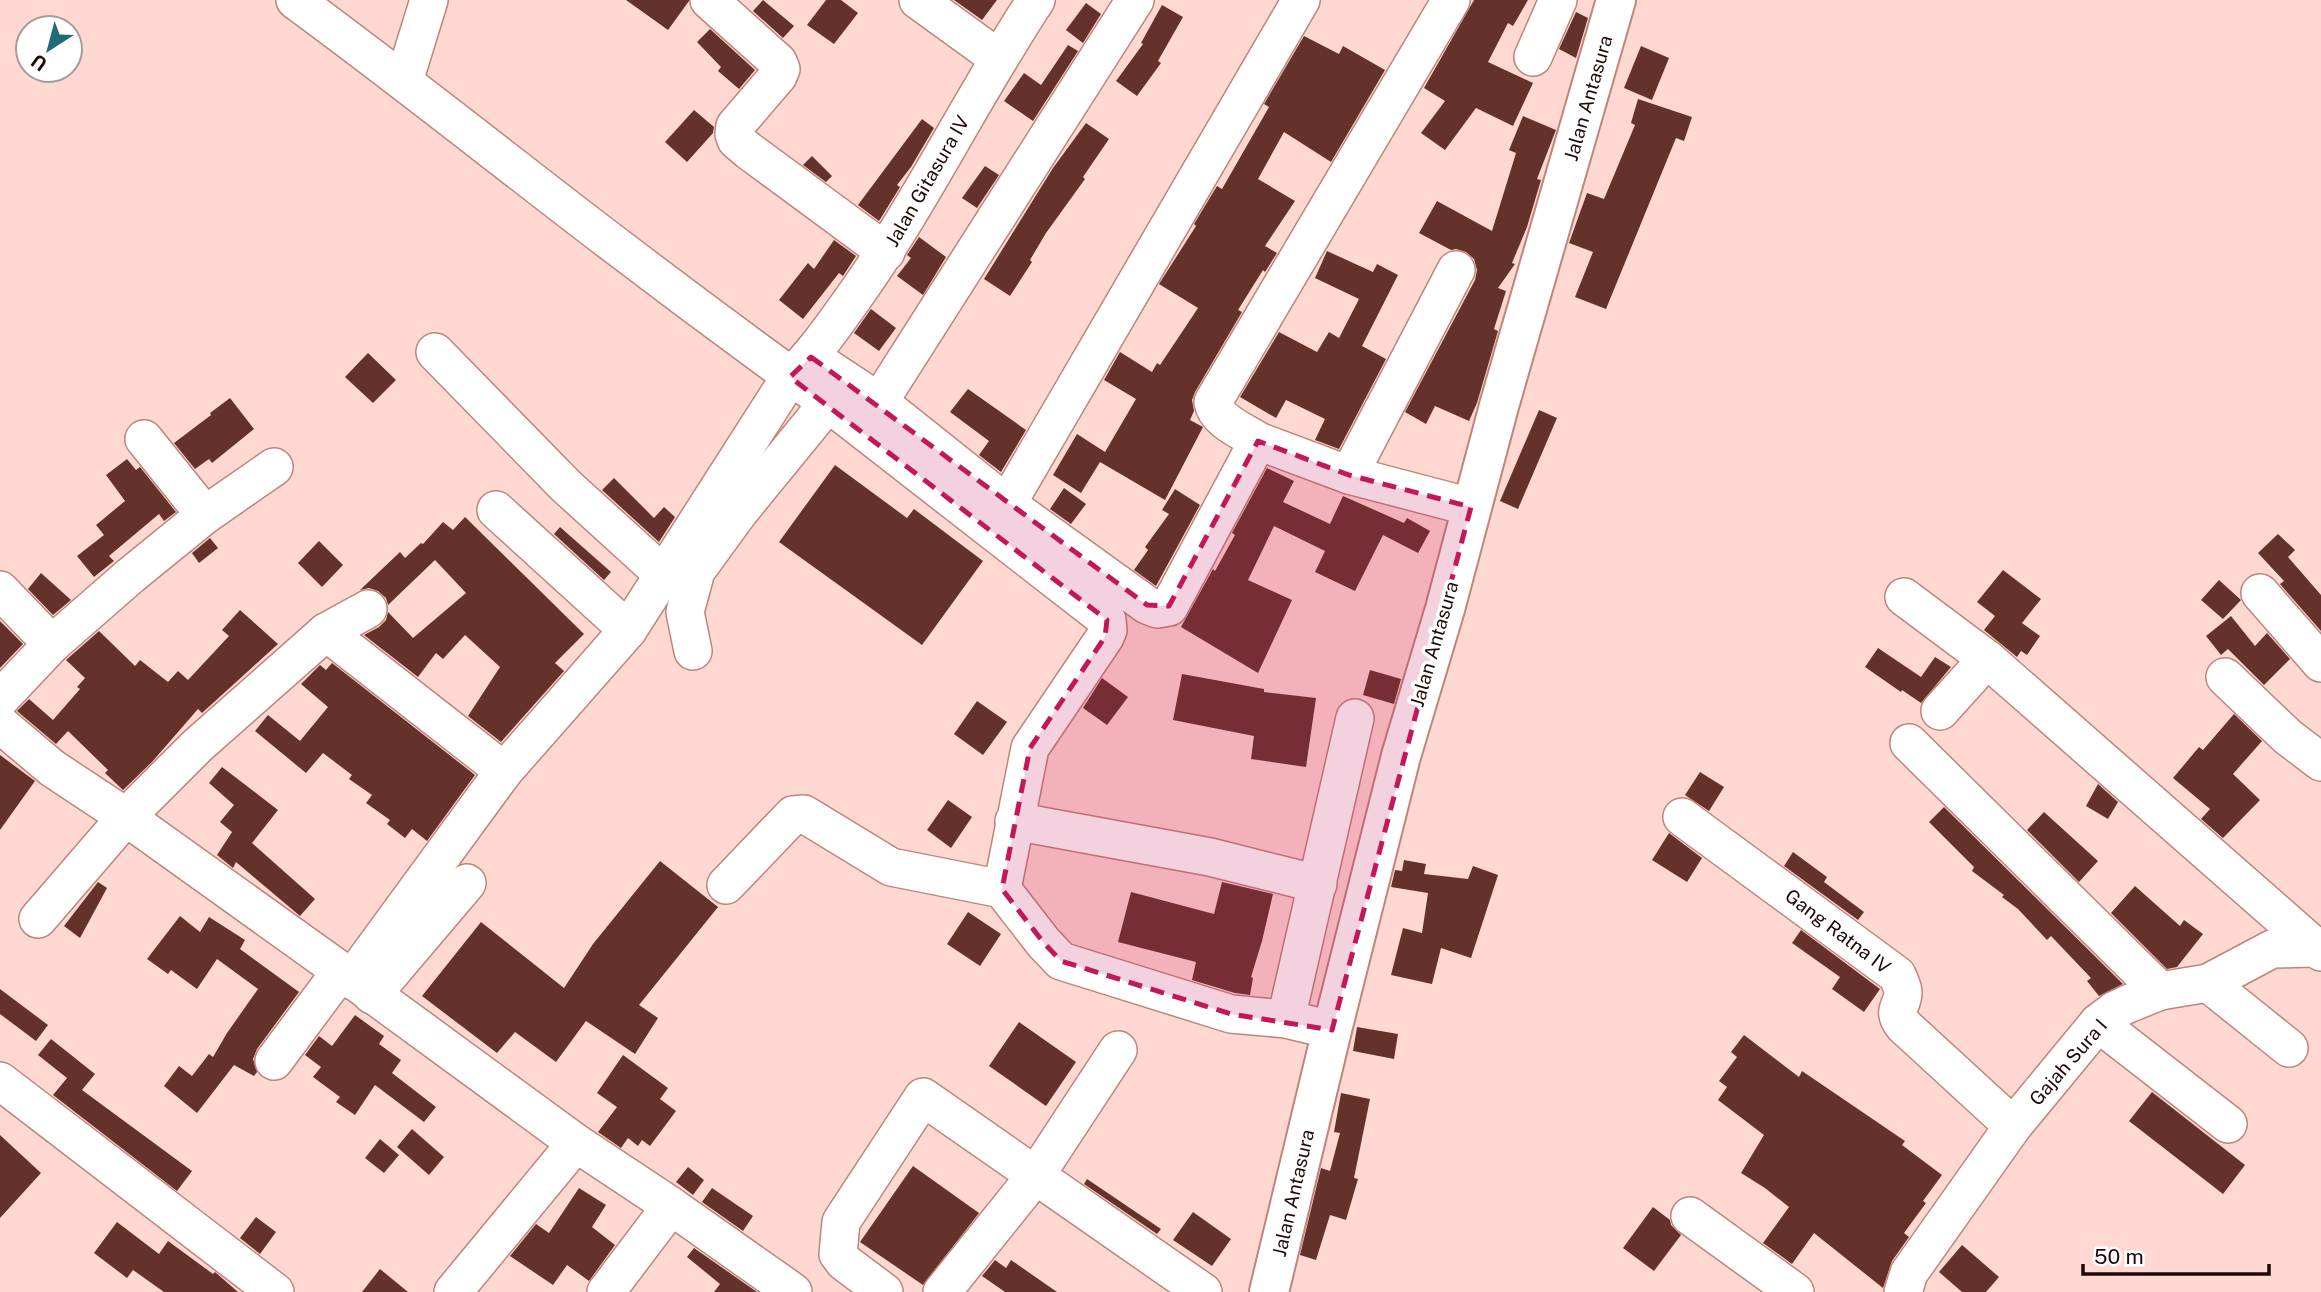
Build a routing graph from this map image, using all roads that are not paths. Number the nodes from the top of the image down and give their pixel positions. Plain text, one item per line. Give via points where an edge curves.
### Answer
1 (295, 0) edge
2 (429, 0) edge
3 (709, 0) edge
4 (918, 0) edge
5 (1036, 0) edge
6 (1135, 0) edge
7 (1301, 0) edge
8 (1451, 0) edge
9 (1558, 0) edge
10 (1614, 1) edge
11 (1533, 57) dead end
12 (998, 58) junction
13 (404, 81) junction
14 (886, 252) junction
15 (1456, 270) dead end
16 (435, 352) dead end
17 (800, 367) junction
18 (878, 402) junction
19 (828, 403) junction
20 (144, 439) dead end
21 (1258, 440) junction
22 (274, 467) dead end
23 (1349, 475) junction
24 (1007, 504) junction
25 (1471, 507) junction
26 (496, 510) dead end
27 (205, 514) junction
28 (664, 575) junction
29 (0, 590) edge
30 (2260, 593) dead end
31 (1904, 597) dead end
32 (368, 609) dead end
33 (628, 630) junction
34 (326, 632) junction
35 (52, 644) junction
36 (693, 651) dead end
37 (1987, 659) junction
38 (2321, 663) edge
39 (2225, 677) dead end
40 (0, 699) edge
41 (1940, 711) dead end
42 (1355, 718) dead end
43 (0, 724) edge
44 (1909, 743) dead end
45 (2321, 762) edge
46 (504, 771) junction
47 (126, 817) junction
48 (1682, 817) dead end
49 (1014, 821) junction
50 (467, 883) dead end
51 (1318, 884) junction
52 (726, 885) dead end
53 (1002, 889) junction
54 (38, 919) dead end
55 (2319, 947) edge
56 (355, 982) junction
57 (2208, 983) junction
58 (2160, 991) junction
59 (1286, 1019) junction
60 (2098, 1023) junction
61 (1332, 1030) junction
62 (2290, 1048) dead end
63 (1118, 1050) dead end
64 (274, 1061) dead end
65 (0, 1081) edge
66 (2228, 1124) dead end
67 (2013, 1126) junction
68 (576, 1143) junction
69 (1036, 1175) junction
70 (671, 1206) junction
71 (1690, 1216) dead end
72 (1914, 1286) edge
73 (275, 1292) edge
74 (453, 1292) edge
75 (606, 1292) edge
76 (793, 1292) edge
77 (884, 1292) edge
78 (942, 1292) edge
79 (1203, 1292) edge
80 (1269, 1292) edge
81 (1795, 1292) edge

1 - 13 street
2 - 13 street
3 - 14 street via 781,69 735,127 736,140
4 - 12 street
5 - 12 street, Jalan Gitasura IV
6 - 18 street
7 - 24 street
8 - 21 street via 1213,402 1224,420
9 - 11 street
10 - 25 main road, Jalan Antasura
12 - 14 street, Jalan Gitasura IV
13 - 17 street via 580,219
14 - 17 street, Jalan Gitasura IV
15 - 23 street
16 - 28 street via 566,486
17 - 18 street
17 - 19 street
17 - 28 street, Jalan Gitasura IV
18 - 24 street
19 - 36 street via 696,571 685,612
19 - 49 street via 1107,620 1105,638 1030,748
20 - 27 street
21 - 23 street
21 - 24 street via 1169,607 1147,605
22 - 27 street
23 - 25 street
25 - 61 main road, Jalan Antasura via 1401,756
26 - 33 street
27 - 35 street
28 - 33 street, Jalan Gitasura IV
29 - 35 street
30 - 38 street
31 - 37 street
32 - 34 street
33 - 46 street, Jalan Gitasura IV
34 - 46 street
34 - 47 street via 197,746
35 - 40 street
37 - 41 street
37 - 55 street
39 - 45 street
42 - 51 street
43 - 47 street via 52,768
44 - 58 street
46 - 56 street, Jalan Gitasura IV
47 - 54 street
47 - 56 street
48 - 67 street, Gang Ratna IV via 1897,975 1903,991 1898,1018
49 - 51 street via 1210,857
49 - 53 street
50 - 56 street
51 - 59 street
52 - 53 street via 793,815 804,814 891,867
53 - 59 street via 1061,961 1231,1014
55 - 57 street, Gajah Sura I via 2272,949
56 - 64 street
56 - 68 street
57 - 58 street, Gajah Sura I
57 - 62 street
58 - 60 street, Gajah Sura I via 2115,1010
59 - 61 street
60 - 66 street
60 - 67 street, Gajah Sura I
61 - 80 main road, Jalan Antasura
63 - 69 street
65 - 73 street
67 - 72 street, Gajah Sura I
68 - 70 street
68 - 74 street
69 - 77 street via 923,1097 841,1222 838,1254
69 - 78 street
69 - 79 street
70 - 75 street
70 - 76 street
71 - 81 street

